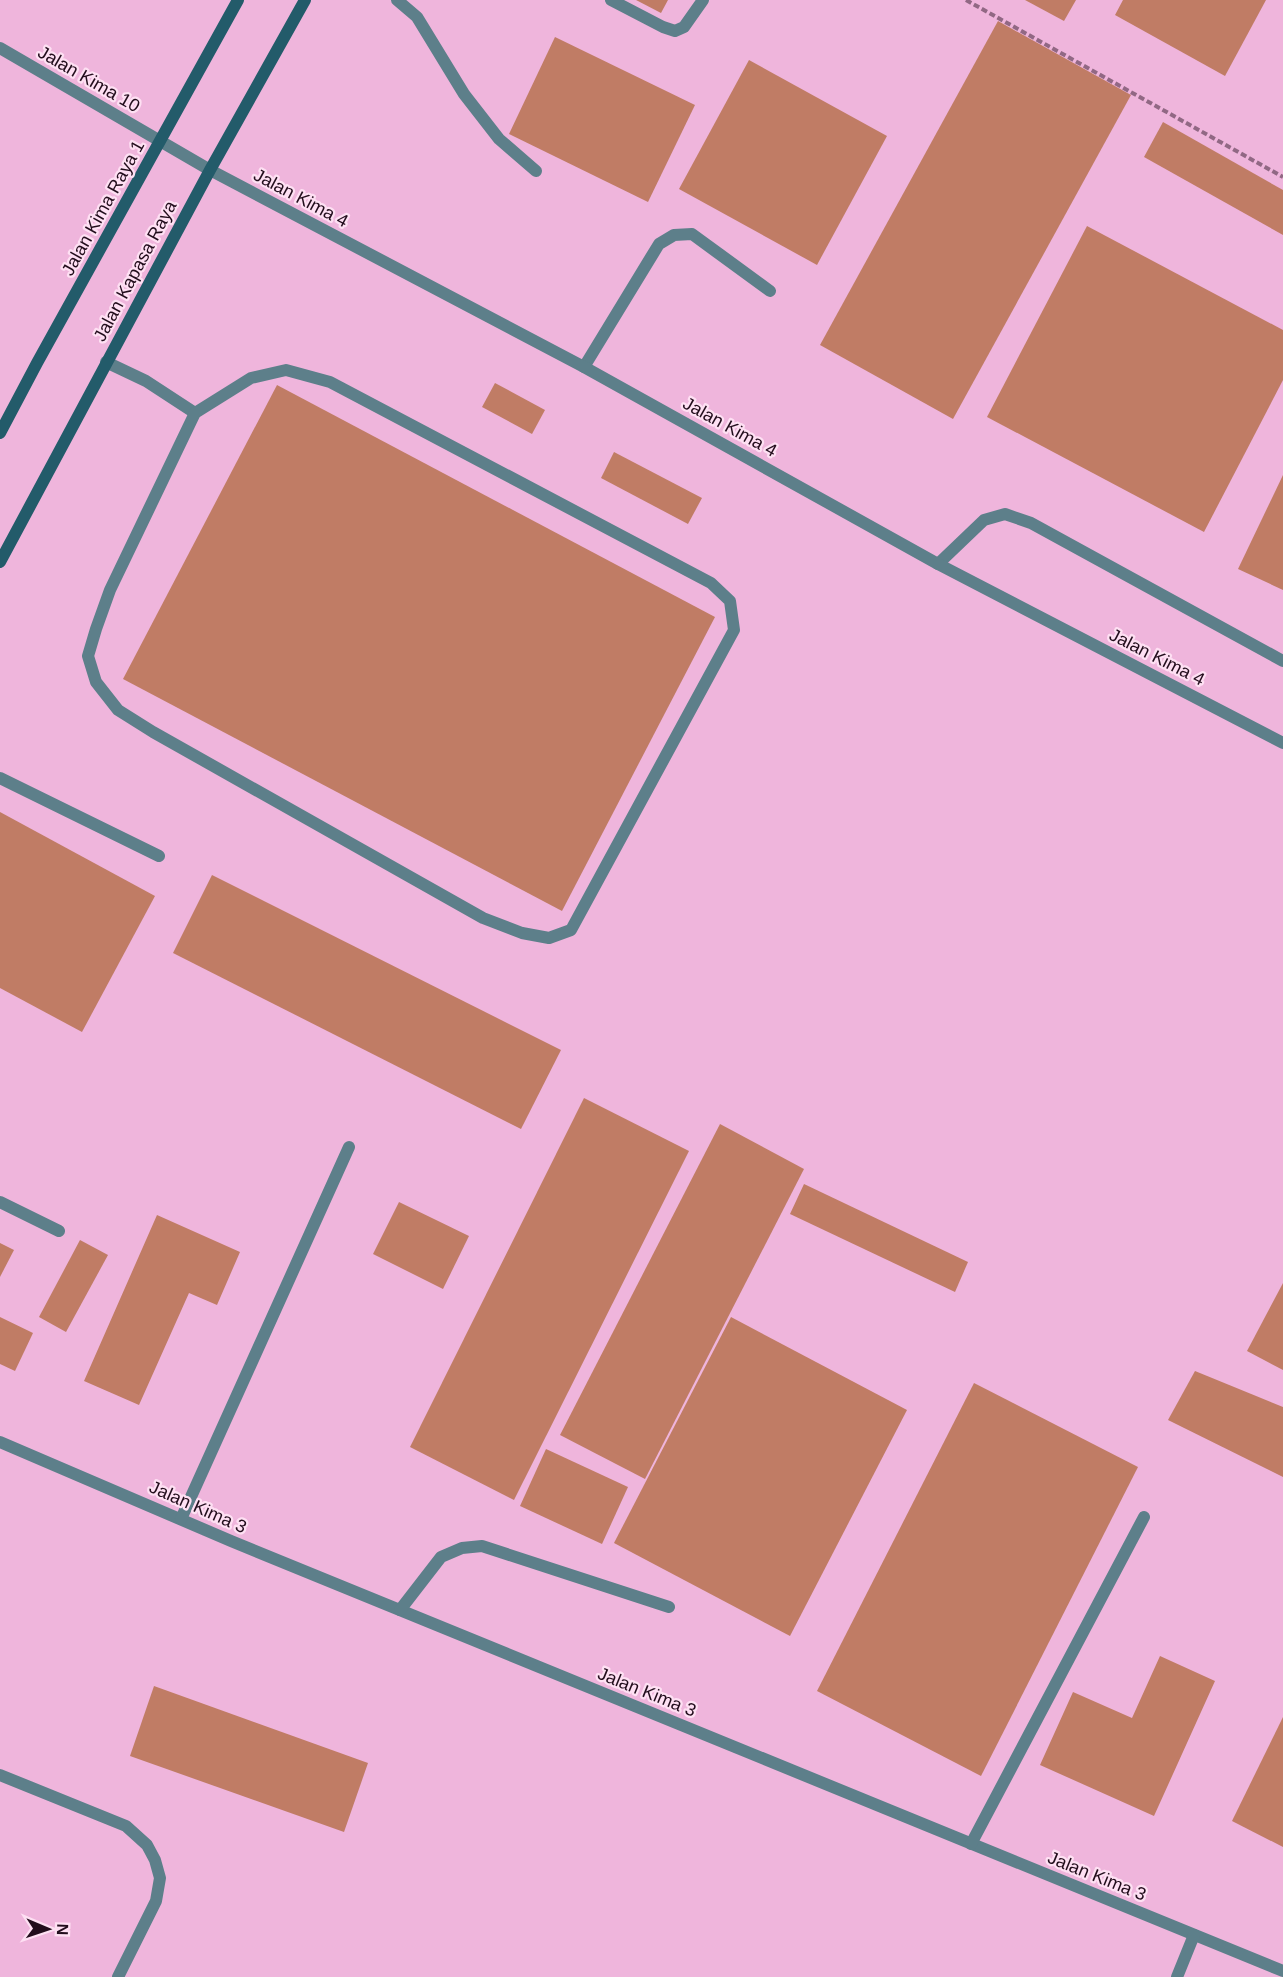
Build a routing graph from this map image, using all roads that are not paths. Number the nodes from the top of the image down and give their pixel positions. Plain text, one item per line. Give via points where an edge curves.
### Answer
1 (238, 0) edge
2 (305, 0) edge
3 (397, 0) edge
4 (611, 0) edge
5 (703, 0) edge
6 (0, 48) edge
7 (161, 141) junction
8 (210, 170) junction
9 (536, 171) dead end
10 (770, 291) dead end
11 (106, 362) junction
12 (584, 367) junction
13 (195, 413) junction
14 (0, 433) edge
15 (0, 562) edge
16 (938, 564) junction
17 (1283, 661) edge
18 (1283, 743) edge
19 (0, 778) edge
20 (159, 856) dead end
21 (349, 1147) dead end
22 (0, 1202) edge
23 (59, 1231) dead end
24 (0, 1442) edge
25 (1144, 1517) dead end
26 (181, 1518) junction
27 (669, 1607) dead end
28 (400, 1610) junction
29 (0, 1775) edge
30 (971, 1844) junction
31 (1194, 1935) junction
32 (1283, 1971) edge
33 (118, 1977) edge
34 (1177, 1977) edge

1 - 7 main road, Jalan Kima Raya 1
2 - 8 main road, Jalan Kapasa Raya
3 - 9 street via 417,16 464,93 499,139
4 - 5 street via 675,31 684,27
6 - 7 street, Jalan Kima 10
7 - 8 street, Jalan Kima 4
7 - 14 main road, Jalan Kima Raya 1
8 - 11 main road, Jalan Kapasa Raya
8 - 12 street, Jalan Kima 4
10 - 12 street via 692,234 674,235 659,244
11 - 13 street via 146,381
11 - 15 main road, Jalan Kapasa Raya
12 - 16 street, Jalan Kima 4
13 - 13 street via 106,600 88,656 96,682 118,710 153,732 483,918 522,933 549,938 571,930 734,630 730,601 711,583 330,382 286,370 251,378
16 - 17 street via 984,520 1005,514 1031,523
16 - 18 street, Jalan Kima 4
19 - 20 street
21 - 26 street
22 - 23 street
24 - 26 street, Jalan Kima 3
25 - 30 street
26 - 28 street, Jalan Kima 3
27 - 28 street via 482,1546 462,1548 441,1557
28 - 30 street, Jalan Kima 3
29 - 33 street via 126,1826 147,1845 160,1878 156,1900
30 - 31 street, Jalan Kima 3
31 - 32 street, Jalan Kima 3
31 - 34 street

